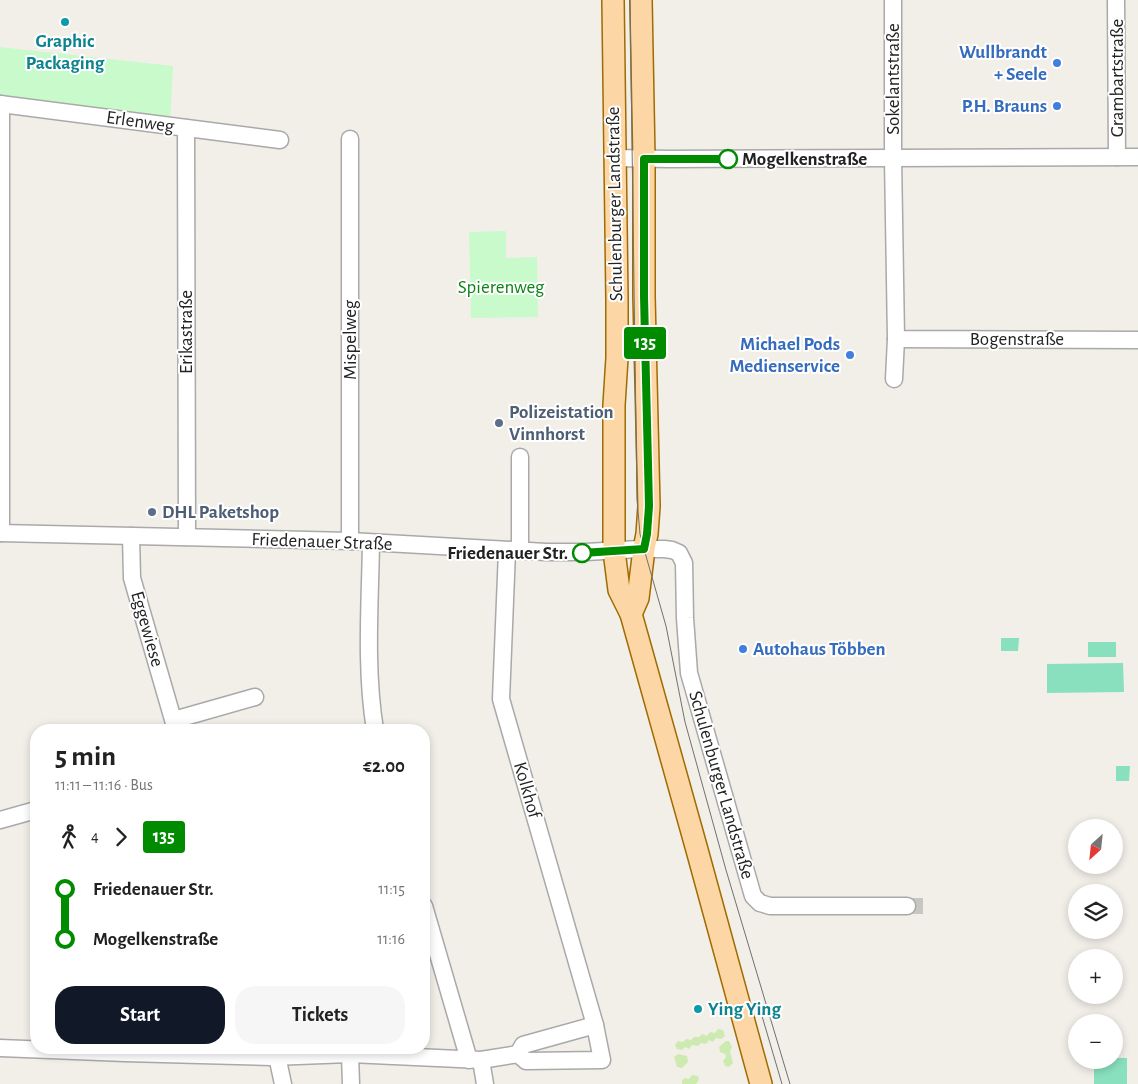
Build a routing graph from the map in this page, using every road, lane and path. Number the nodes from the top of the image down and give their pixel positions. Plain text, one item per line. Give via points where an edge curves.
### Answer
1 (613, 0) edge
2 (641, 0) edge
3 (893, 0) edge
4 (1116, 0) edge
5 (0, 104) edge
6 (186, 128) junction
7 (350, 139) dead end
8 (280, 140) dead end
9 (1117, 157) junction
10 (1138, 157) edge
11 (615, 158) junction
12 (893, 158) junction
13 (644, 159) junction
14 (896, 339) junction
15 (1138, 340) edge
16 (894, 380) dead end
17 (520, 457) dead end
18 (1, 533) edge
19 (131, 536) junction
20 (187, 537) junction
21 (350, 541) junction
22 (371, 543) junction
23 (644, 549) junction
24 (514, 551) junction
25 (614, 551) junction
26 (632, 614) junction
27 (256, 697) dead end
28 (175, 724) edge
29 (178, 724) edge
30 (374, 724) edge
31 (30, 816) edge
32 (0, 820) edge
33 (907, 906) tunnel mouth
34 (430, 924) edge
35 (595, 1024) junction
36 (0, 1048) edge
37 (30, 1049) edge
38 (520, 1050) junction
39 (272, 1054) edge
40 (350, 1054) junction
41 (475, 1060) junction
42 (283, 1084) edge
43 (350, 1084) edge
44 (485, 1084) edge
45 (761, 1084) edge

1 - 11 main road, Schulenburger Landstraße
2 - 13 main road, Schulenburger Landstraße
3 - 12 street, Sokelantstraße
4 - 9 street, Grambartstraße
5 - 6 street, Erlenweg
5 - 18 street
6 - 8 street, Erlenweg
6 - 20 street, Erikastraße
7 - 21 street, Mispelweg
9 - 10 street
9 - 12 street
11 - 13 street
11 - 25 main road, Schulenburger Landstraße via 617,358
12 - 13 street
12 - 14 street
13 - 23 main road, Schulenburger Landstraße via 649,506
14 - 15 street, Bogenstraße
14 - 16 street
17 - 24 street
18 - 19 street, Friedenauer Straße
19 - 20 street, Friedenauer Straße
19 - 28 street, Eggewiese via 132,578
20 - 21 street, Friedenauer Straße
21 - 22 street, Friedenauer Straße
22 - 24 street, Friedenauer Straße
22 - 30 street via 369,665
23 - 25 street, Friedenauer Straße
23 - 26 main road, Schulenburger Landstraße via 638,598
23 - 33 street, Schulenburger Landstraße via 672,550 684,563 689,673 753,896 770,906
24 - 25 street, Friedenauer Straße
24 - 35 street, Kolkhof via 501,699
25 - 26 main road, Schulenburger Landstraße via 619,590
26 - 45 main road, Schulenburger Landstraße
27 - 29 street, Eggewiese
31 - 32 street
34 - 41 street
35 - 38 street
35 - 38 street, Kolkhof via 602,1060 526,1061
36 - 37 street
38 - 41 street
39 - 40 street
39 - 42 street
40 - 41 street
40 - 43 street
41 - 44 street

